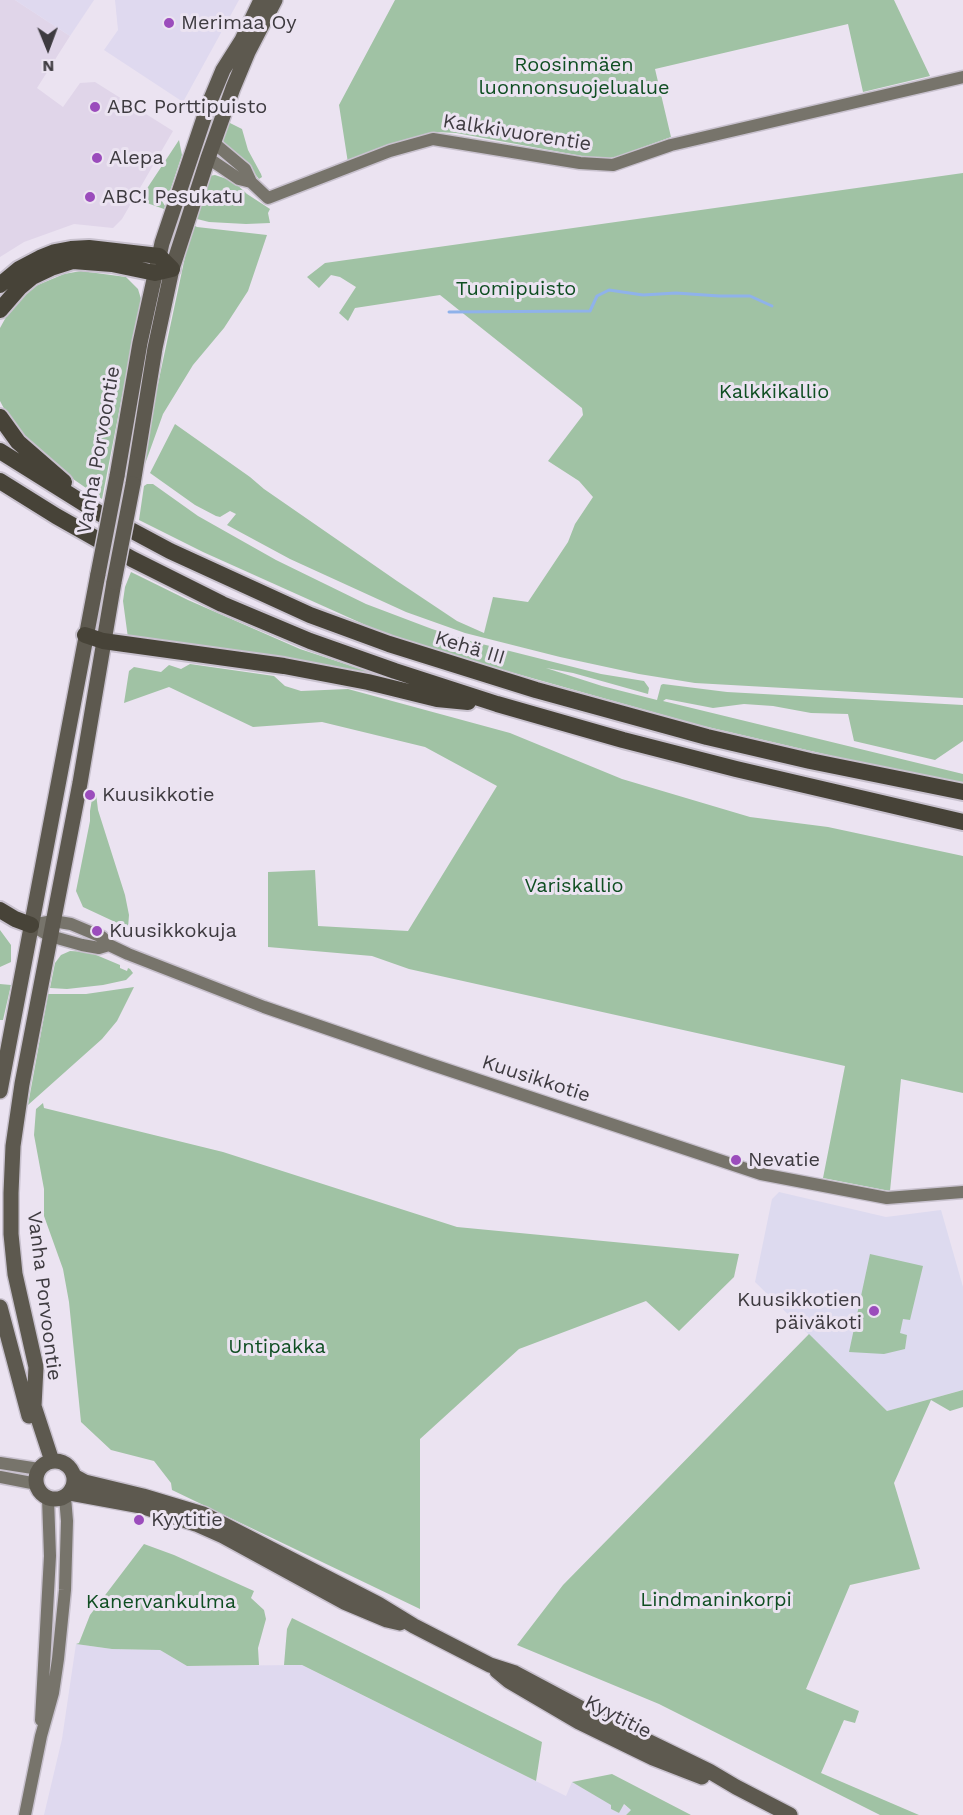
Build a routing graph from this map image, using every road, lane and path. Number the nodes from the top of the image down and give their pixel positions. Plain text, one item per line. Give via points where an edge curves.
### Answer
1 (261, 0) edge
2 (275, 0) edge
3 (963, 77) edge
4 (214, 143) junction
5 (208, 158) junction
6 (251, 182) junction
7 (159, 256) junction
8 (172, 269) junction
9 (155, 273) junction
10 (0, 285) edge
11 (0, 310) edge
12 (0, 417) edge
13 (0, 451) edge
14 (0, 481) edge
15 (170, 551) junction
16 (86, 635) junction
17 (103, 641) junction
18 (497, 704) junction
19 (963, 792) edge
20 (963, 822) edge
21 (0, 910) edge
22 (32, 925) junction
23 (51, 928) junction
24 (0, 1091) edge
25 (963, 1192) edge
26 (0, 1307) edge
27 (0, 1463) edge
28 (43, 1470) junction
29 (74, 1476) junction
30 (0, 1477) edge
31 (68, 1495) junction
32 (48, 1498) junction
33 (414, 1626) junction
34 (41, 1736) junction
35 (26, 1815) edge
36 (790, 1815) edge

1 - 7 main road, Vanha Porvoontie via 208,106
2 - 4 main road, Vanha Porvoontie via 243,63
3 - 6 street, Kalkkivuorentie via 661,148 613,165 433,139 390,151 268,198
4 - 5 main road, Vanha Porvoontie
4 - 6 street, Kalkkivuorentie via 245,169
5 - 6 street, Kalkkivuorentie via 239,179
5 - 8 main road, Vanha Porvoontie
7 - 8 highway
7 - 9 main road, Vanha Porvoontie
7 - 10 highway via 71,249 40,258
8 - 9 highway
8 - 17 main road, Vanha Porvoontie, bridge
9 - 11 highway via 72,261 32,277
9 - 16 main road, Vanha Porvoontie, bridge
12 - 15 highway via 18,442 66,483 138,525
13 - 15 highway, Kehä III via 80,502
14 - 18 highway via 132,559 222,604 310,641
15 - 19 highway, Kehä III via 310,615 461,667 707,737
16 - 17 highway
16 - 22 main road, Vanha Porvoontie
17 - 18 highway via 284,666 437,699
17 - 23 main road, Vanha Porvoontie
18 - 20 highway via 736,770
21 - 22 highway
22 - 23 street
22 - 24 main road, Vanha Porvoontie
23 - 25 street, Kuusikkotie via 99,948 109,945 264,1007 761,1174 887,1198
23 - 28 main road, Vanha Porvoontie via 22,1084 11,1193 15,1274 36,1367 34,1406
26 - 28 main road, Vanha Porvoontie
27 - 28 street
28 - 29 main road via 65,1464
28 - 30 street
28 - 32 main road via 42,1494
29 - 31 main road via 74,1486
29 - 33 main road, Kyytitie via 203,1514
31 - 32 main road
31 - 33 main road, Kyytitie via 141,1506 196,1524 344,1602 387,1620
31 - 34 street via 62,1628 53,1693
32 - 34 street via 50,1556
33 - 36 main road, Kyytitie via 490,1665 515,1673
34 - 35 street

